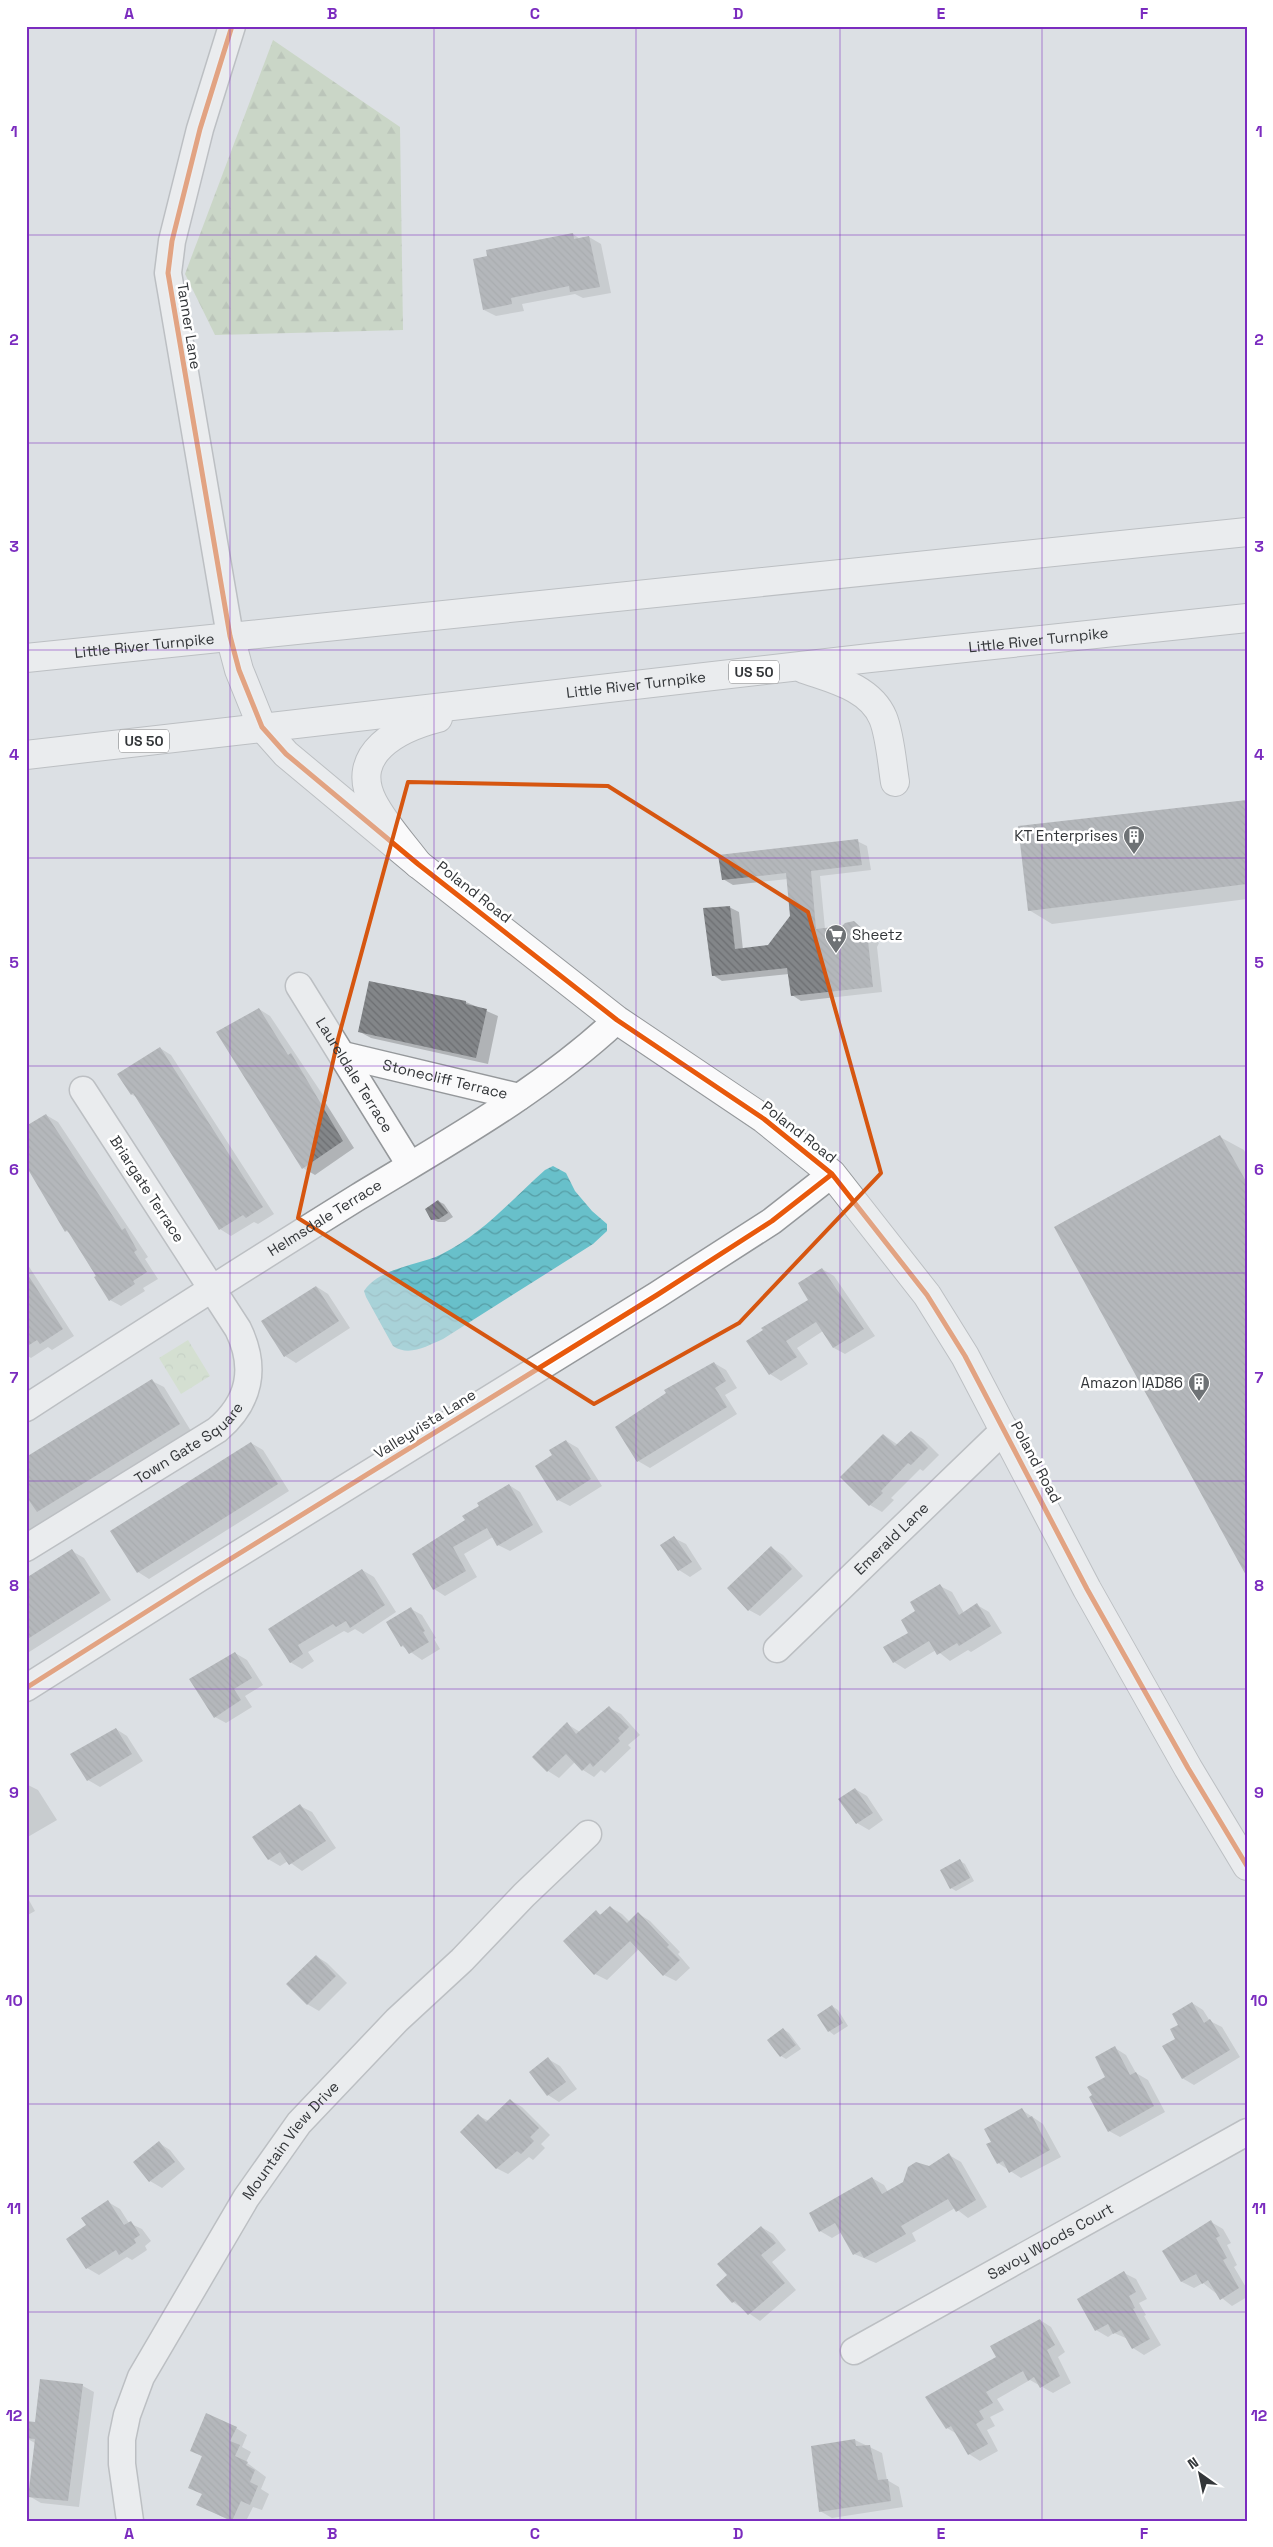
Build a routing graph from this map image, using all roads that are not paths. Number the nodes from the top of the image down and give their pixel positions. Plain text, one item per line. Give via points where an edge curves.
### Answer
1 (232, 26) edge
2 (1247, 532) edge
3 (1247, 618) edge
4 (230, 636) junction
5 (26, 658) edge
6 (800, 667) junction
7 (508, 699) junction
8 (262, 727) junction
9 (26, 755) edge
10 (895, 782) dead end
11 (418, 864) junction
12 (299, 986) dead end
13 (617, 1020) junction
14 (343, 1055) junction
15 (83, 1090) dead end
16 (519, 1097) junction
17 (410, 1165) junction
18 (832, 1174) junction
19 (211, 1288) junction
20 (26, 1408) edge
21 (1005, 1430) junction
22 (26, 1548) edge
23 (777, 1649) dead end
24 (26, 1688) edge
25 (588, 1834) dead end
26 (1247, 1866) edge
27 (1247, 2132) edge
28 (854, 2351) dead end
29 (130, 2521) edge

1 - 4 street, Tanner Lane via 200,129 172,241 168,274
2 - 4 main road, Little River Turnpike
3 - 6 main road, Little River Turnpike / US 50
4 - 5 main road, Little River Turnpike
4 - 8 main road, Poland Road via 239,670
6 - 7 main road, Little River Turnpike / US 50
6 - 10 main road via 847,684 874,703 884,718
7 - 8 main road, Little River Turnpike / US 50
7 - 11 main road via 408,728 382,744 368,766 368,790 373,801 382,818
8 - 9 main road, Little River Turnpike / US 50
8 - 11 main road, Poland Road via 286,754
11 - 13 main road, Poland Road
12 - 14 street, Laureldale Terrace
13 - 16 street, Helmsdale Terrace via 579,1056
13 - 18 main road, Poland Road via 764,1119
14 - 16 street, Stonecliff Terrace
14 - 17 street, Laureldale Terrace
15 - 19 street, Briargate Terrace
16 - 17 street, Helmsdale Terrace
17 - 19 street, Helmsdale Terrace
18 - 21 main road, Poland Road via 927,1294
18 - 24 street, Valleyvista Lane via 772,1221 657,1295
19 - 20 street, Helmsdale Terrace
19 - 22 street, Town Gate Square via 238,1329 248,1356 250,1372 246,1388 231,1418 217,1430
21 - 23 street, Emerald Lane
21 - 26 main road, Poland Road via 1087,1589
25 - 29 street, Mountain View Drive via 462,1960 396,2020 300,2123 246,2198 141,2377 122,2439
27 - 28 street, Savoy Woods Court

